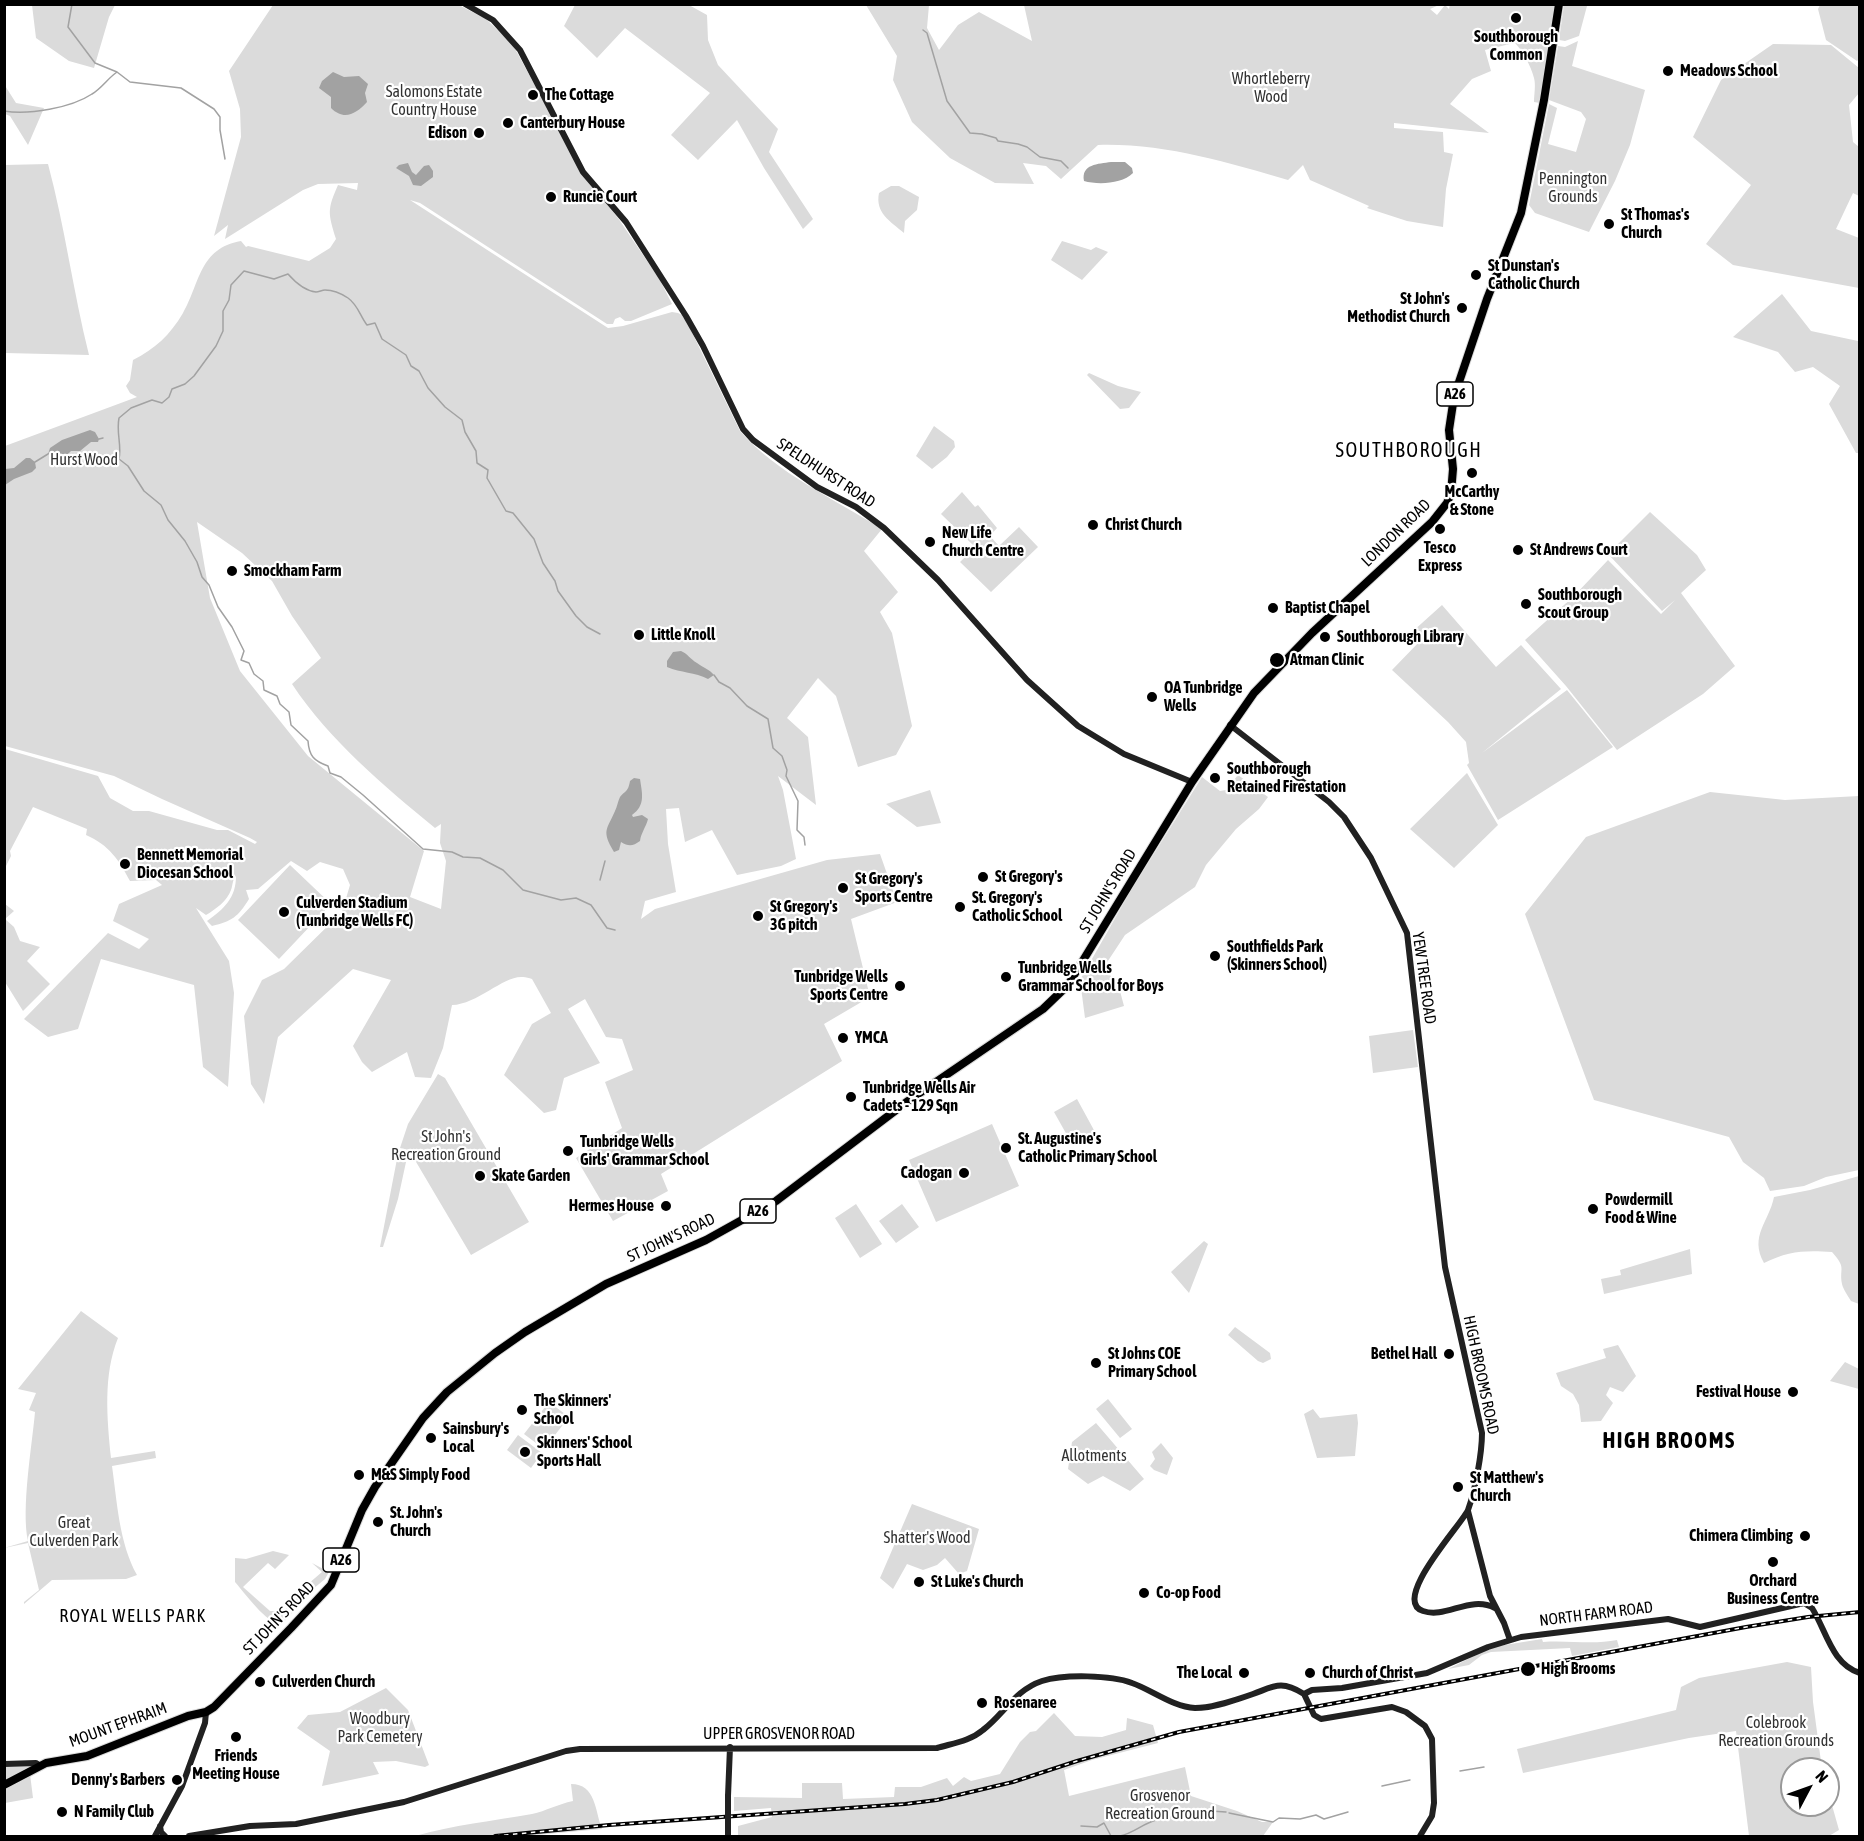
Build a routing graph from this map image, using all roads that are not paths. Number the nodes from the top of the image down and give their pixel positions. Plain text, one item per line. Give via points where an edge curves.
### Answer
1 (465, 4) edge
2 (1559, 4) edge
3 (1230, 725) junction
4 (1192, 782) junction
5 (1445, 1267) joint
6 (1468, 1511) junction
7 (1495, 1608) junction
8 (1510, 1640) junction
9 (1860, 1673) edge
10 (1304, 1694) junction
11 (206, 1712) junction
12 (730, 1747) junction
13 (4, 1764) edge
14 (40, 1766) junction
15 (4, 1785) edge
16 (160, 1825) junction
17 (230, 1830) junction
18 (203, 1833) junction
19 (156, 1836) edge
20 (165, 1836) edge
21 (189, 1836) edge
22 (216, 1836) edge
23 (223, 1836) edge
24 (728, 1836) edge
25 (1420, 1836) edge

1 - 4 street, SPELDHURST ROAD via 503,30 520,50 584,172 626,222 686,316 743,429 753,440 817,487 856,507 884,528 938,580 1028,680 1078,726 1124,754
2 - 3 highway, LONDON ROAD / A26 via 1521,213 1454,397 1449,430 1453,482 1447,503 1432,522 1286,659
3 - 4 highway, LONDON ROAD / A26
3 - 5 street, YEW TREE ROAD via 1344,817 1371,858 1407,933
4 - 11 highway, ST JOHN'S ROAD / A26 via 1068,985 1051,1002 908,1101 776,1201 706,1239 606,1284 528,1330 447,1392 423,1418 375,1487 331,1585
5 - 6 street, HIGH BROOMS ROAD via 1482,1433
6 - 7 street
6 - 7 street, HIGH BROOMS ROAD via 1422,1575 1416,1605 1427,1612 1479,1603
7 - 8 street
8 - 9 street, NORTH FARM ROAD via 1668,1619 1700,1627 1804,1603 1812,1608 1840,1660
8 - 10 street, NORTH FARM ROAD via 1427,1673
10 - 12 street, UPPER GROSVENOR ROAD via 1292,1687 1279,1686 1192,1708 1113,1678 1044,1680 1026,1688 969,1740 937,1748
10 - 25 street via 1314,1715 1321,1719 1392,1707 1425,1726 1432,1739 1434,1803 1432,1816
11 - 14 highway, MOUNT EPHRAIM / A26 via 87,1756
11 - 16 street via 182,1786
12 - 17 street, UPPER GROSVENOR ROAD via 566,1751 404,1802 296,1824
12 - 24 street, bridge
13 - 14 street, MOUNT EPHRAIM
14 - 15 highway, A26
16 - 19 street
16 - 20 street
17 - 18 street, UPPER GROSVENOR ROAD
17 - 23 street
18 - 21 street, UPPER GROSVENOR ROAD
18 - 22 street

